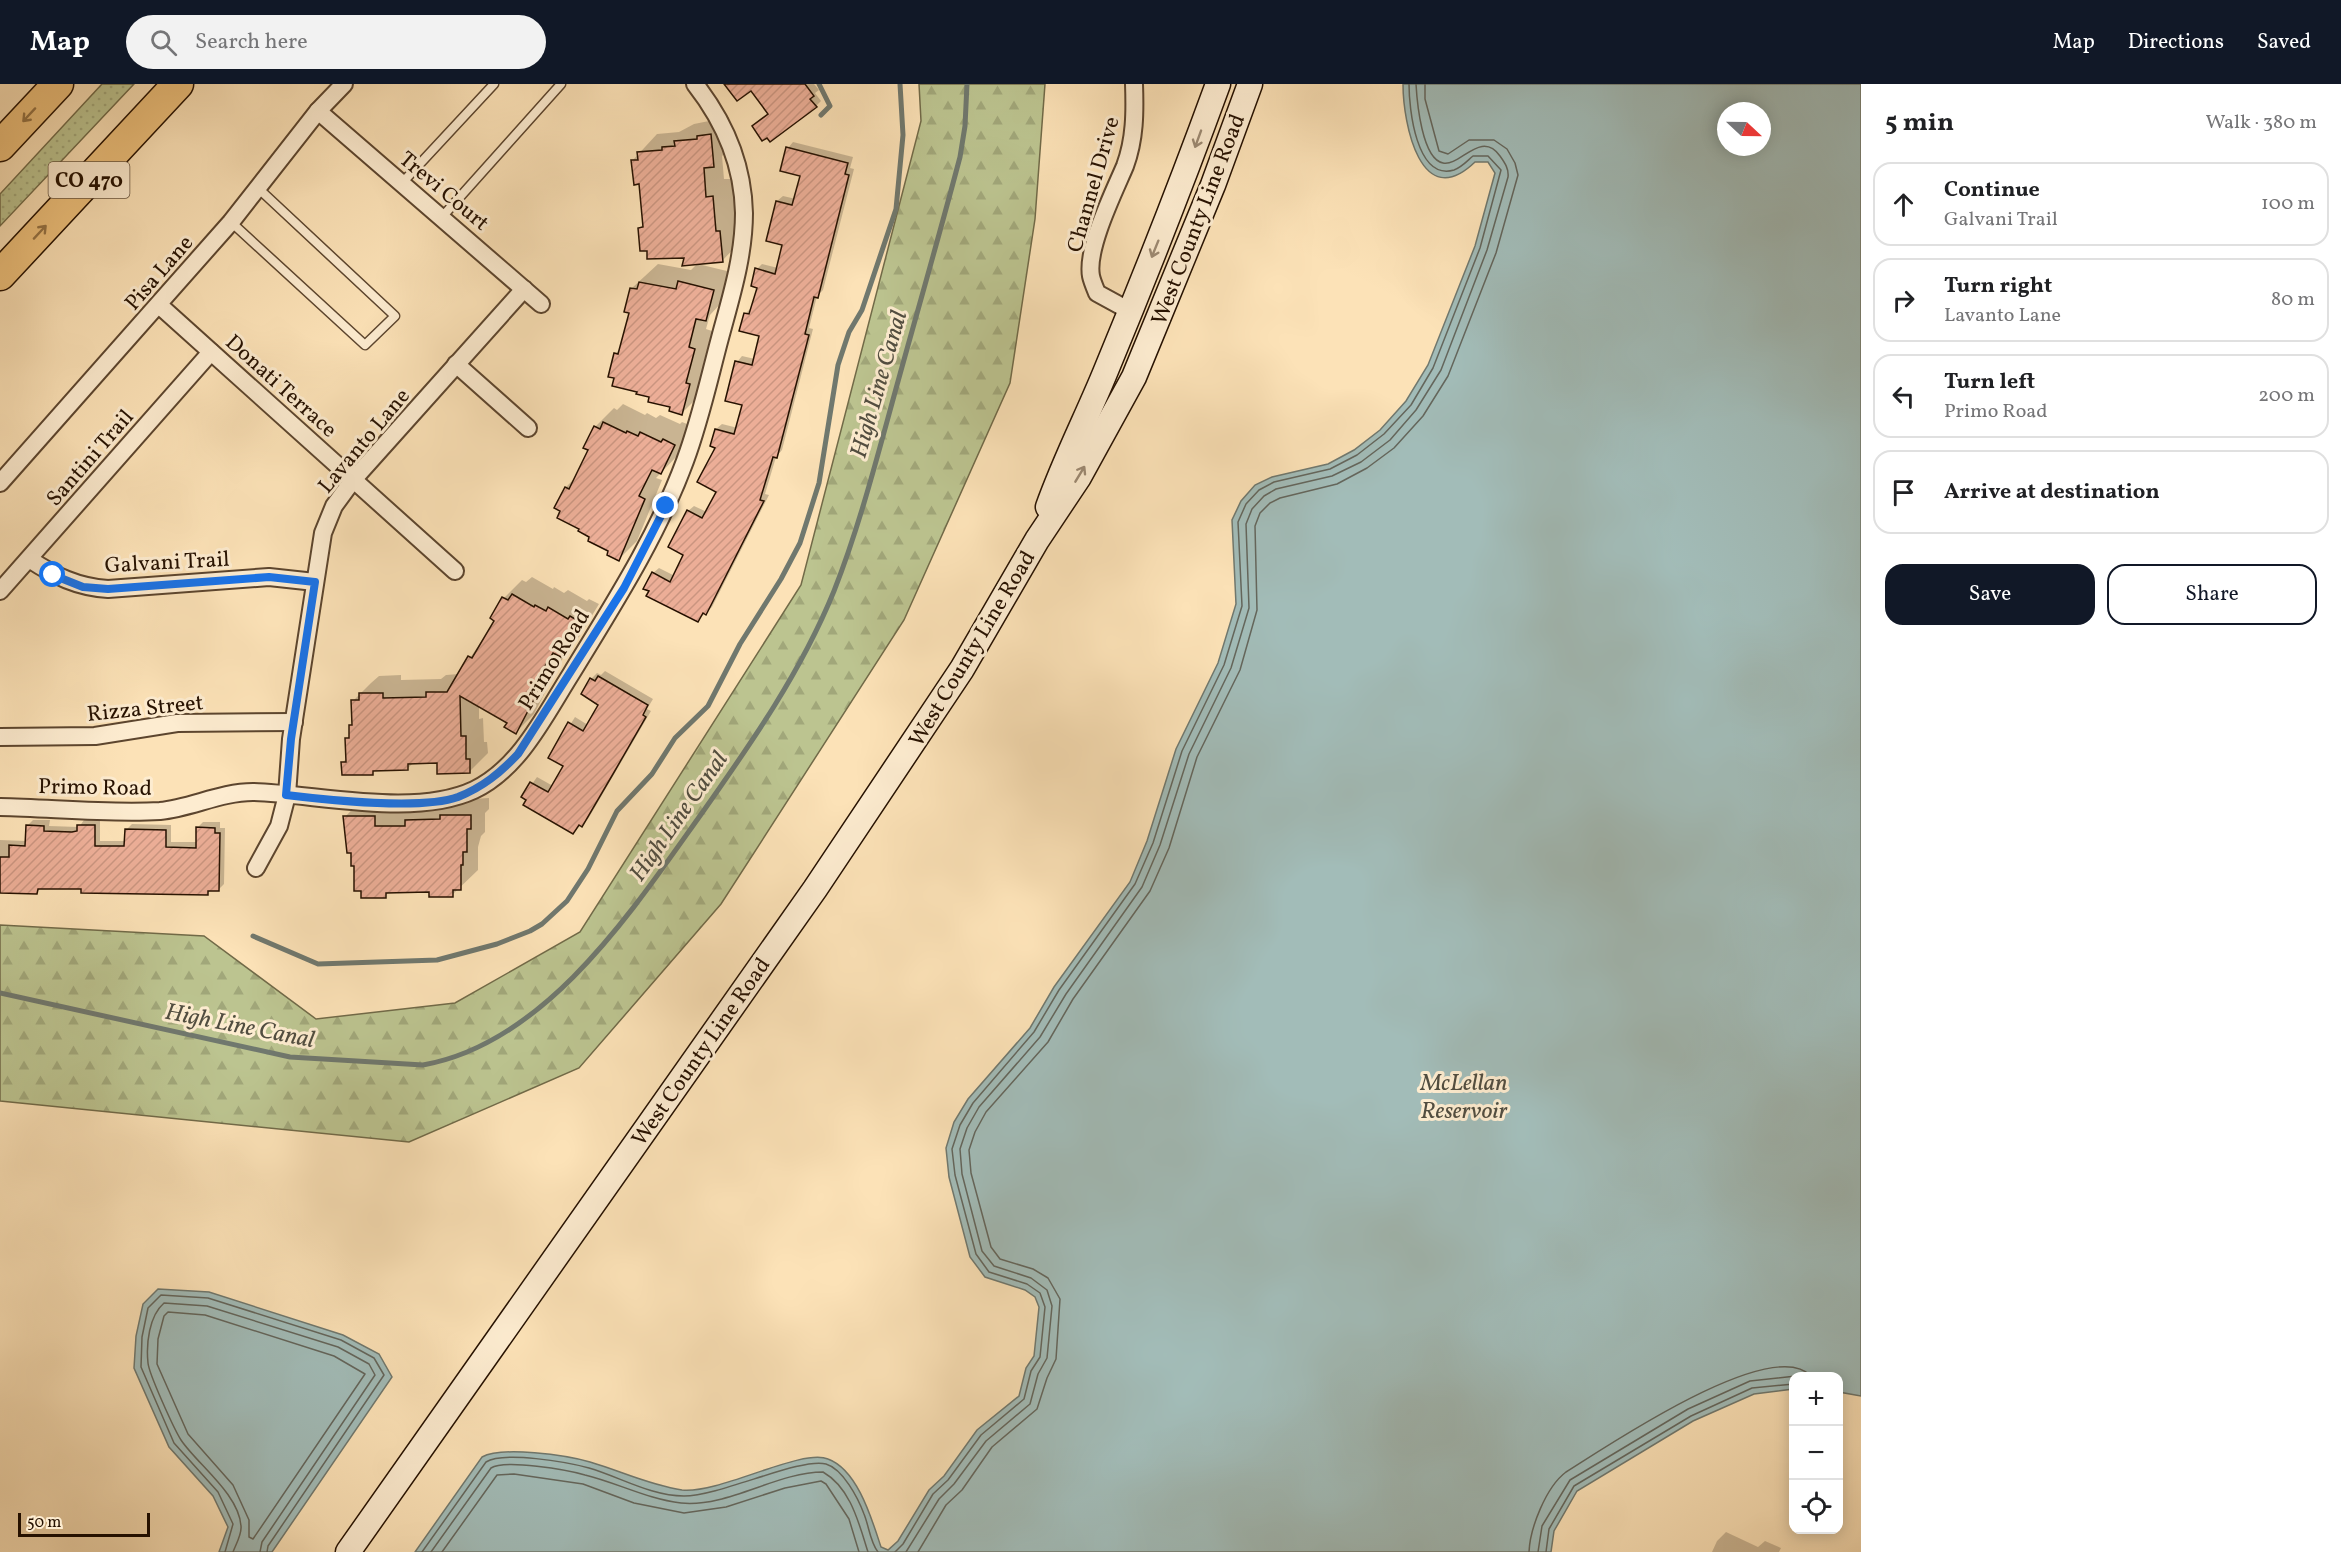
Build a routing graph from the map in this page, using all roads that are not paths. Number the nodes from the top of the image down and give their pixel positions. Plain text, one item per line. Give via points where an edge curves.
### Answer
1 (58, 84) edge
2 (178, 84) edge
3 (344, 84) edge
4 (494, 84) edge
5 (561, 84) edge
6 (695, 84) edge
7 (1134, 84) edge
8 (1218, 84) edge
9 (1250, 84) edge
10 (318, 111) junction
11 (0, 146) edge
12 (402, 183) junction
13 (259, 189) junction
14 (442, 217) junction
15 (231, 222) junction
16 (0, 275) edge
17 (524, 289) junction
18 (540, 304) dead end
19 (159, 305) junction
20 (1130, 311) junction
21 (212, 352) junction
22 (456, 364) junction
23 (528, 429) dead end
24 (353, 480) junction
25 (0, 483) edge
26 (1037, 540) junction
27 (29, 559) junction
28 (455, 571) dead end
29 (315, 582) junction
30 (0, 591) edge
31 (294, 722) junction
32 (0, 737) edge
33 (286, 795) junction
34 (0, 807) edge
35 (256, 868) dead end
36 (348, 1552) edge

1 -> 11 highway
16 -> 2 highway, CO 470
3 - 10 street, Pisa Lane
4 - 12 lane
5 - 14 lane
6 - 33 street, Primo Road via 718,119 734,155 743,191 741,249 687,458 624,588 518,754 498,775 477,788 432,802 336,801
7 - 20 street, Channel Drive via 1136,122 1125,165 1092,254 1090,274 1101,297
8 -> 20 main road, West County Line Road
26 -> 9 main road, West County Line Road via 1079,477 1134,377
10 - 12 street, Trevi Court
10 - 13 street, Pisa Lane
12 - 14 street, Trevi Court
13 - 15 street, Pisa Lane
13 - 15 lane via 395,316 365,345
14 - 17 street, Trevi Court
15 - 19 street, Pisa Lane
17 - 18 street, Trevi Court
17 - 22 street, Lavanto Lane
19 - 21 street, Donati Terrace
19 - 25 street, Pisa Lane
20 - 26 main road, West County Line Road via 1061,470
21 - 24 street, Donati Terrace
21 - 27 street, Santini Trail
22 - 23 street
22 - 24 street, Lavanto Lane
24 - 28 street, Donati Terrace
24 - 29 street, Lavanto Lane via 334,506 323,533
26 - 36 main road, West County Line Road via 962,669 910,748
27 - 29 street, Galvani Trail via 53,575 83,587 108,589 269,577
27 - 30 street, Santini Trail
29 - 31 street, Lavanto Lane
31 - 32 street, Rizza Street via 177,723 95,736
31 - 33 street, Lavanto Lane
33 - 34 street, Primo Road via 238,793 156,811
33 - 35 street, Lavanto Lane via 279,826

